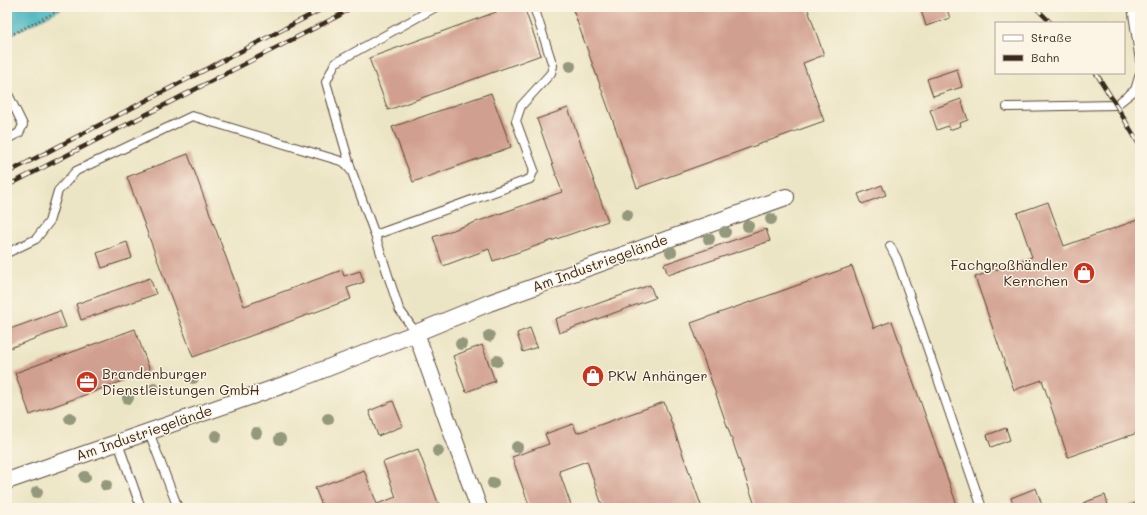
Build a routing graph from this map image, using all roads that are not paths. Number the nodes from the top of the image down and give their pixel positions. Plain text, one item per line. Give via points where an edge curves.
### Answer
1 (436, 7) edge
2 (534, 7) edge
3 (1132, 7) edge
4 (1140, 61) edge
5 (1140, 74) edge
6 (7, 92) edge
7 (1007, 107) dead end
8 (7, 139) edge
9 (352, 172) junction
10 (786, 197) dead end
11 (375, 234) junction
12 (890, 246) dead end
13 (7, 253) edge
14 (416, 333) junction
15 (149, 432) junction
16 (118, 443) junction
17 (7, 481) edge
18 (141, 508) edge
19 (178, 508) edge
20 (479, 508) edge
21 (982, 508) edge

1 - 9 lane via 335,63 326,82
2 - 11 lane via 553,66 551,73 521,106 516,121 534,170 530,179
3 - 4 lane
5 - 7 lane via 1135,90 1116,105
6 - 8 lane via 23,125 19,133
9 - 11 lane
9 - 13 lane via 344,162 192,116 76,171 58,191 49,222 36,239
10 - 14 street, Am Industriegelände via 489,303
11 - 14 lane via 399,309
12 - 21 lane
14 - 15 street, Am Industriegelände via 292,382
14 - 20 street
15 - 16 street, Am Industriegelände
15 - 19 lane
16 - 17 street, Am Industriegelände
16 - 18 lane

